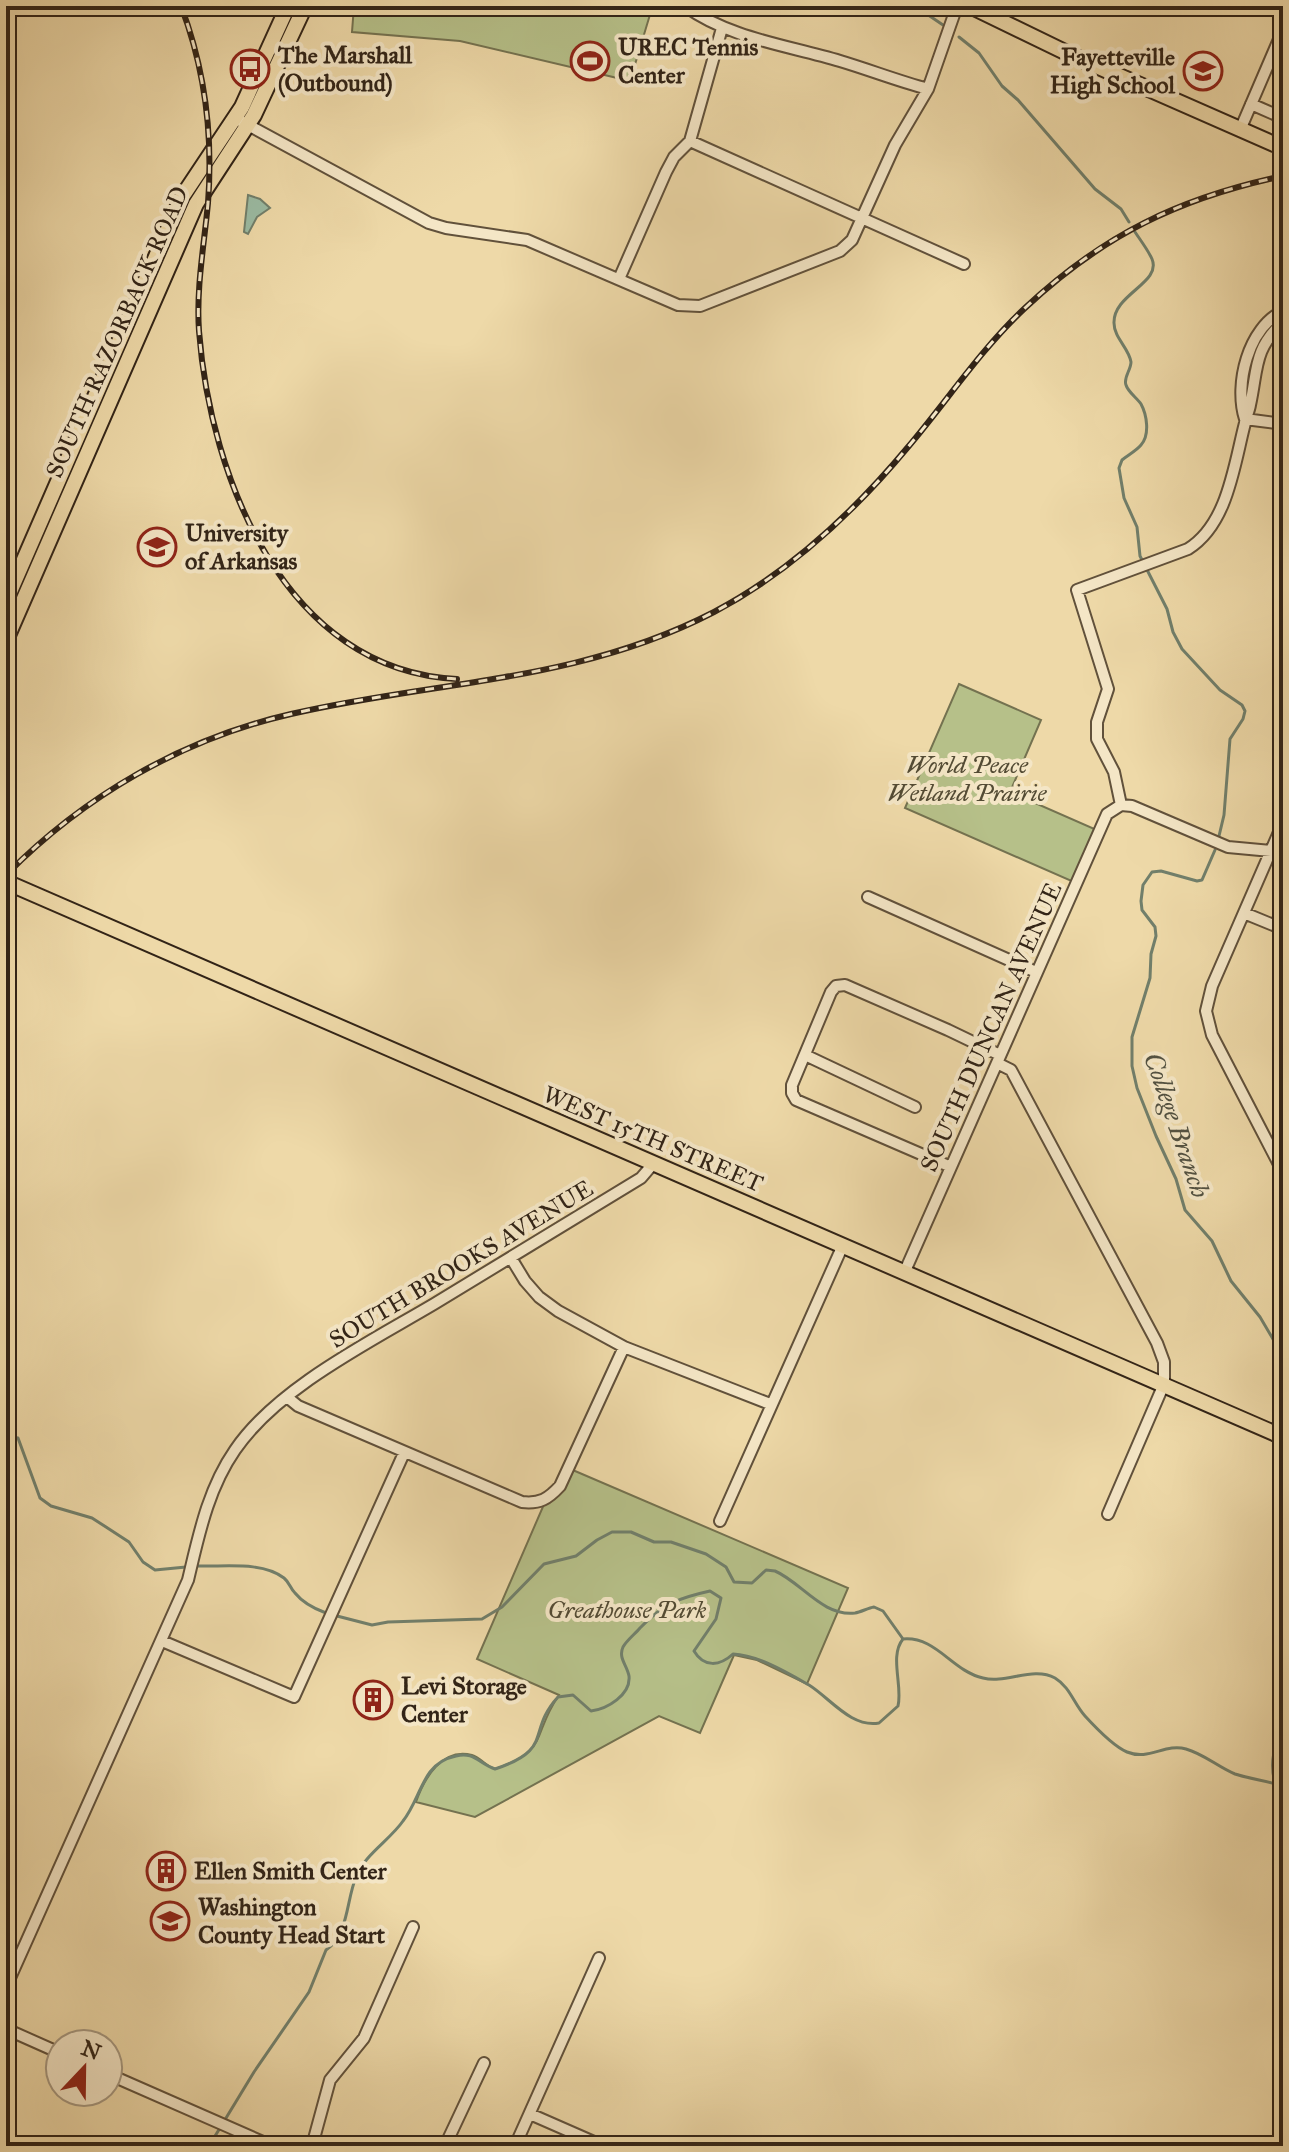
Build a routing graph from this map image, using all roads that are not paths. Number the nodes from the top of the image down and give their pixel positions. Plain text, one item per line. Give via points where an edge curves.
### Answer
1 (288, 6) edge
2 (305, 6) edge
3 (685, 6) edge
4 (957, 6) edge
5 (970, 6) edge
6 (722, 28) junction
7 (1283, 30) edge
8 (928, 89) junction
9 (1251, 104) junction
10 (1283, 118) edge
11 (242, 121) junction
12 (1240, 130) junction
13 (690, 141) junction
14 (1283, 148) edge
15 (863, 219) junction
16 (964, 264) dead end
17 (619, 279) junction
18 (1283, 311) edge
19 (1283, 322) edge
20 (1245, 419) junction
21 (1283, 424) edge
22 (6, 601) edge
23 (6, 640) edge
24 (1121, 805) junction
25 (1283, 823) edge
26 (1271, 851) junction
27 (6, 882) edge
28 (868, 897) dead end
29 (1244, 913) junction
30 (1283, 929) edge
31 (1036, 972) junction
32 (805, 1055) junction
33 (999, 1059) junction
34 (915, 1107) dead end
35 (653, 1164) junction
36 (951, 1167) junction
37 (1283, 1172) edge
38 (843, 1245) junction
39 (511, 1258) junction
40 (905, 1271) junction
41 (624, 1347) junction
42 (1164, 1384) junction
43 (287, 1397) junction
44 (770, 1404) junction
45 (1283, 1437) edge
46 (404, 1453) junction
47 (1108, 1514) dead end
48 (720, 1521) dead end
49 (162, 1641) junction
50 (413, 1927) dead end
51 (599, 1958) dead end
52 (6, 1987) edge
53 (6, 2029) edge
54 (44, 2046) edge
55 (484, 2063) dead end
56 (124, 2081) edge
57 (530, 2114) junction
58 (272, 2146) edge
59 (312, 2146) edge
60 (445, 2146) edge
61 (515, 2146) edge
62 (603, 2146) edge

1 - 11 main road, SOUTH RAZORBACK ROAD
2 - 11 main road, SOUTH RAZORBACK ROAD via 269,86
3 - 6 street
4 - 8 street
5 - 12 main road
6 - 8 street
6 - 13 street
7 - 9 street
8 - 15 street via 895,145
9 - 10 street
9 - 12 street
11 - 17 street via 429,223 527,240
11 - 22 main road, SOUTH RAZORBACK ROAD via 182,197
11 - 23 main road, SOUTH RAZORBACK ROAD via 196,204
12 - 14 main road
13 - 15 street
13 - 17 street via 666,172
15 - 16 street
15 - 17 street via 840,251 700,306 678,305
18 - 20 street via 1262,329 1248,354
19 - 20 street via 1257,358
20 - 21 street
20 - 24 street via 1229,485 1201,540 1077,590 1108,689 1097,739 1114,772
24 - 26 street via 1228,847
24 - 31 street, SOUTH DUNCAN AVENUE via 1107,814
25 - 26 street
26 - 29 street
27 - 35 main road, WEST 15TH STREET
28 - 31 street
29 - 30 street
29 - 37 street via 1206,1011 1212,1035
31 - 33 street, SOUTH DUNCAN AVENUE
32 - 33 street via 831,992 845,985 948,1030
32 - 34 street
32 - 36 street via 792,1085 796,1100
33 - 36 street, SOUTH DUNCAN AVENUE
33 - 42 street via 1011,1070 1157,1343
35 - 38 main road, WEST 15TH STREET
35 - 39 street, SOUTH BROOKS AVENUE via 641,1178
36 - 40 street, SOUTH DUNCAN AVENUE
38 - 40 main road, WEST 15TH STREET
38 - 44 street
39 - 41 street via 539,1297
39 - 43 street, SOUTH BROOKS AVENUE
40 - 42 main road, WEST 15TH STREET
41 - 44 street
41 - 46 street via 560,1486 544,1501 522,1502
42 - 45 main road, WEST 15TH STREET
42 - 47 street
43 - 46 street
43 - 49 street, SOUTH BROOKS AVENUE via 249,1432 221,1472 203,1515 188,1580
44 - 48 street
46 - 49 street via 294,1697
49 - 52 street, SOUTH BROOKS AVENUE
50 - 59 street via 364,2038 330,2080
51 - 57 street
53 - 54 street
55 - 60 street
56 - 58 street
57 - 61 street
57 - 62 street

